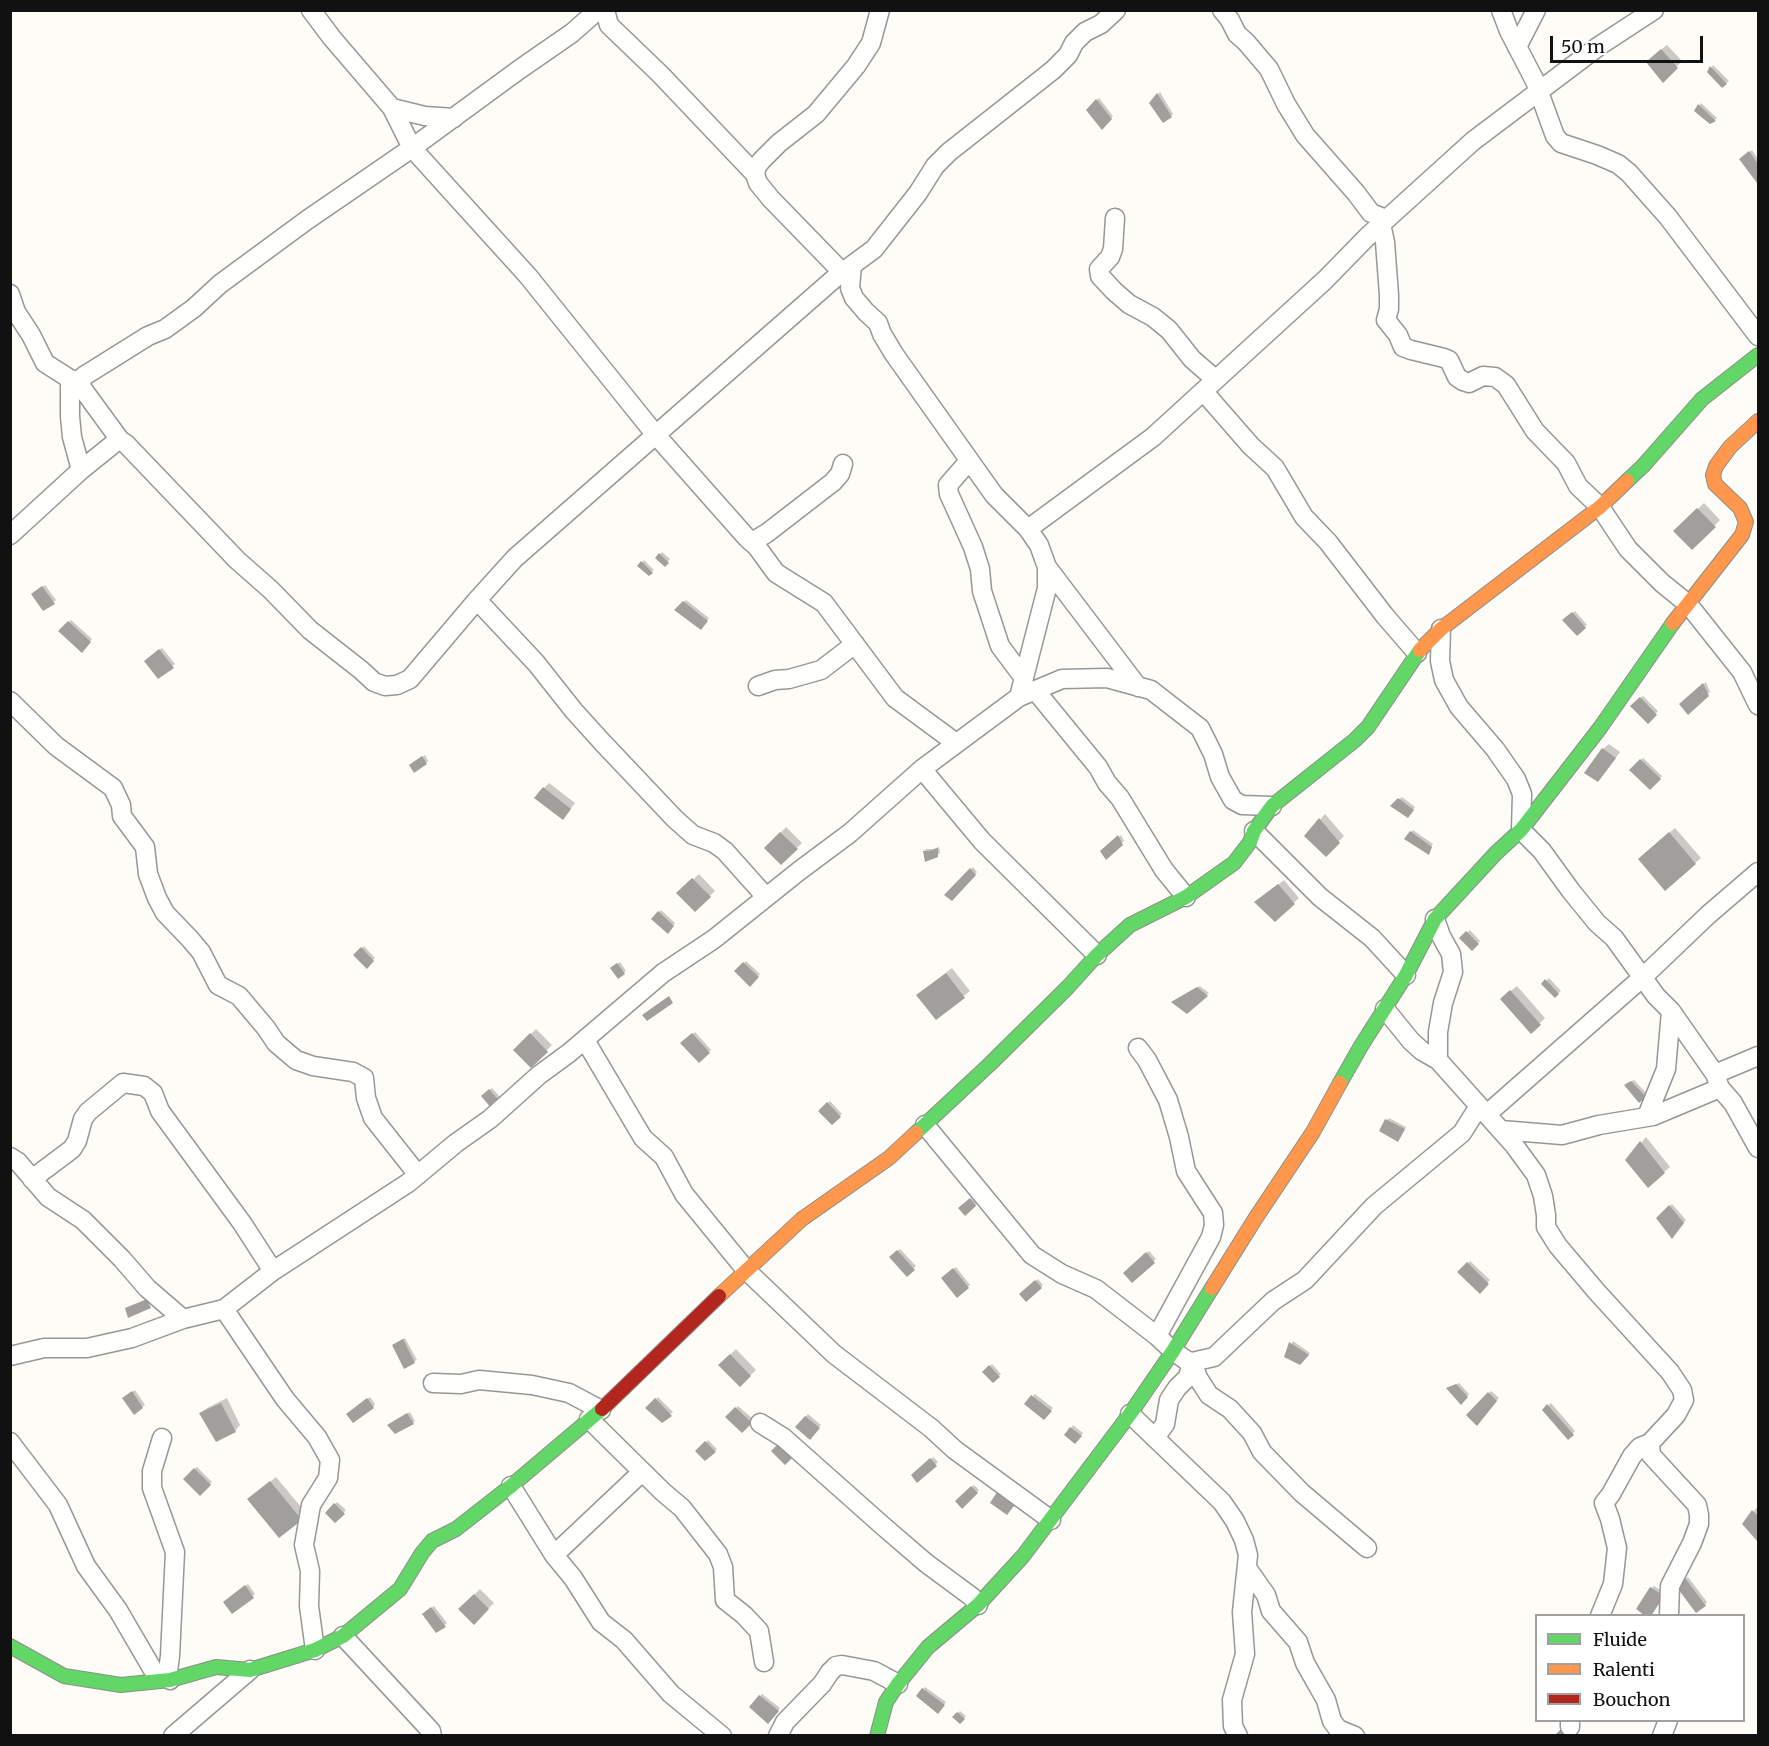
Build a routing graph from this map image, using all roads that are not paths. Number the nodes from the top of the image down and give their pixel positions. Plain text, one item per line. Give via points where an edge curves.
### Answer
1 (311, 10) edge
2 (880, 10) edge
3 (1116, 10) edge
4 (1222, 10) edge
5 (1536, 10) edge
6 (1654, 10) edge
7 (1507, 13) edge
8 (604, 15) edge
9 (1517, 46) junction
10 (1539, 91) junction
11 (392, 108) junction
12 (454, 118) junction
13 (412, 148) junction
14 (755, 174) junction
15 (1115, 218) dead end
16 (1379, 219) junction
17 (845, 276) junction
18 (10, 294) edge
19 (1758, 336) edge
20 (1758, 355) edge
21 (76, 380) junction
22 (1209, 385) junction
23 (1758, 421) edge
24 (655, 434) junction
25 (120, 440) junction
26 (969, 461) junction
27 (843, 464) dead end
28 (81, 470) junction
29 (1600, 507) junction
30 (1028, 529) junction
31 (10, 535) edge
32 (752, 542) junction
33 (1047, 567) junction
34 (477, 600) junction
35 (1688, 604) junction
36 (1441, 629) junction
37 (855, 644) junction
38 (1418, 653) junction
39 (758, 686) dead end
40 (1138, 687) junction
41 (1026, 688) junction
42 (10, 700) edge
43 (1758, 705) edge
44 (956, 743) junction
45 (922, 769) junction
46 (1272, 806) junction
47 (1521, 830) junction
48 (1254, 831) junction
49 (1758, 872) edge
50 (766, 897) junction
51 (1186, 897) junction
52 (1435, 919) junction
53 (1097, 955) junction
54 (1406, 975) junction
55 (1643, 977) junction
56 (1385, 1009) junction
57 (1671, 1011) junction
58 (585, 1040) junction
59 (1138, 1048) dead end
60 (1758, 1056) edge
61 (1438, 1060) junction
62 (1717, 1081) junction
63 (1647, 1116) junction
64 (1489, 1117) junction
65 (925, 1125) junction
66 (1758, 1148) edge
67 (10, 1157) edge
68 (418, 1175) junction
69 (32, 1179) junction
70 (746, 1270) junction
71 (273, 1271) junction
72 (224, 1310) junction
73 (183, 1319) junction
74 (1157, 1336) junction
75 (1173, 1351) junction
76 (10, 1356) edge
77 (1192, 1362) junction
78 (434, 1383) dead end
79 (595, 1414) junction
80 (1130, 1414) junction
81 (760, 1423) dead end
82 (162, 1438) dead end
83 (1155, 1438) junction
84 (10, 1442) edge
85 (1650, 1443) junction
86 (642, 1472) junction
87 (512, 1486) junction
88 (1051, 1520) junction
89 (1367, 1548) dead end
90 (554, 1555) junction
91 (1247, 1568) junction
92 (978, 1605) junction
93 (1601, 1614) edge
94 (1669, 1614) edge
95 (343, 1636) junction
96 (10, 1646) edge
97 (315, 1650) junction
98 (764, 1662) dead end
99 (250, 1670) junction
100 (169, 1676) junction
101 (898, 1684) junction
102 (173, 1736) edge
103 (432, 1736) edge
104 (722, 1736) edge
105 (778, 1736) edge
106 (877, 1736) edge
107 (1238, 1736) edge
108 (1355, 1736) edge

1 - 11 street
2 - 14 street via 871,43 855,66 816,114 762,160
3 - 17 street via 1085,32 1053,70 949,152 874,249
4 - 16 street via 1237,34 1269,69 1305,135
5 - 9 street
6 - 10 street
7 - 9 street
8 - 12 street via 581,25
8 - 14 street
9 - 10 street
10 - 16 street
10 - 19 street via 1561,143 1618,164 1629,173 1668,217
11 - 12 street
11 - 13 street
12 - 13 street
13 - 21 street via 307,220 165,329
13 - 24 street via 528,276
14 - 17 street via 771,199
15 - 22 street via 1113,249 1099,268 1100,276 1129,304 1169,330
16 - 22 street via 1325,280
16 - 29 street via 1389,295 1386,320 1403,346 1449,360 1457,378 1463,381 1495,377 1506,385 1535,431 1566,463 1578,486
17 - 24 street
17 - 26 street via 854,298 878,323 894,354
18 - 21 street via 45,363
20 - 29 street via 1702,399 1643,466
21 - 25 street
21 - 28 street via 70,416
22 - 30 street via 1153,437
22 - 38 street via 1251,446 1275,468 1305,517
23 - 35 street via 1730,447 1713,475 1715,484 1740,508 1746,522 1742,535
24 - 32 street
24 - 34 street via 515,558
25 - 28 street
25 - 34 street via 310,630 374,682 397,685 410,679
26 - 30 street via 994,495
26 - 41 street via 948,484 949,494 973,547 1000,646
27 - 32 street via 833,482
28 - 31 street
29 - 35 street via 1628,549
29 - 36 street
30 - 33 street
32 - 37 street via 776,573 824,603
33 - 40 street
33 - 41 street via 1047,588
34 - 50 street via 667,811 693,835 725,851
35 - 43 street via 1742,672
35 - 47 street
36 - 38 street
36 - 47 street via 1444,680 1459,707 1516,779 1522,794
37 - 39 street via 821,670
37 - 44 street via 895,698
38 - 46 street via 1368,727
40 - 41 street via 1107,678 1062,679
40 - 46 street via 1151,690 1200,729 1233,800 1242,805
41 - 44 street
41 - 51 street via 1098,767 1164,870
42 - 68 street via 56,747 113,788 122,816 145,847 148,874 157,898 165,913 201,952 218,986 240,996 276,1043 296,1060 364,1078 373,1118
44 - 45 street
45 - 50 street via 850,834
45 - 53 street via 982,841
46 - 48 street
47 - 52 street
47 - 55 street
48 - 51 street via 1234,863
48 - 54 street via 1320,897 1372,938
49 - 55 street
50 - 58 street via 663,973
51 - 53 street via 1131,925
52 - 54 street
52 - 61 street via 1453,972 1438,1032
53 - 65 street
54 - 56 street
55 - 57 street
55 - 64 street
56 - 61 street via 1411,1041
56 - 75 street
57 - 62 street
57 - 63 street via 1666,1070
58 - 68 street
58 - 70 street via 643,1138 664,1157 684,1194
59 - 74 street via 1168,1100 1185,1171 1213,1213 1214,1225
60 - 62 street
61 - 64 street
62 - 63 street via 1677,1107
62 - 66 street
63 - 64 street via 1562,1135
64 - 77 street via 1462,1133 1374,1206 1305,1280 1273,1301 1214,1357
64 - 85 street via 1536,1175 1546,1227 1558,1246 1682,1390 1684,1400 1676,1415
65 - 70 street via 889,1158 802,1219
65 - 74 street via 1032,1256 1095,1289
67 - 69 street
68 - 71 street
69 - 71 street via 72,1149 88,1112 123,1083 144,1086 153,1093 160,1111
69 - 73 street via 48,1197 83,1220 147,1288
70 - 79 street
70 - 88 street via 834,1354
71 - 72 street
72 - 73 street
72 - 97 street via 330,1460 328,1478 311,1505 304,1545
73 - 76 street via 132,1338 87,1348 44,1348
74 - 75 street
75 - 77 street
75 - 80 street
77 - 83 street via 1188,1377 1169,1400 1165,1424
77 - 89 street via 1209,1395 1230,1409 1252,1433 1262,1452 1302,1493
78 - 79 street via 479,1380 532,1385 569,1393
79 - 86 street
79 - 87 street
80 - 83 street
80 - 88 street
81 - 92 street via 784,1438
82 - 100 street via 152,1471 152,1488 175,1552
83 - 91 street via 1222,1502 1244,1540
84 - 100 street via 58,1505 86,1566 118,1610 153,1670 159,1676
85 - 93 street via 1632,1456 1604,1503 1617,1548 1613,1584
85 - 94 street via 1651,1455 1697,1505 1699,1515 1692,1543 1670,1586
86 - 90 street
86 - 98 street via 682,1508 718,1554 725,1600 759,1631
87 - 90 street
87 - 95 street via 456,1529 432,1541 400,1589
88 - 92 street
90 - 104 street via 601,1622 624,1640 671,1694
91 - 107 street via 1242,1612 1245,1654 1232,1700 1233,1726
91 - 108 street via 1266,1595 1271,1611 1298,1642 1332,1721 1338,1729
92 - 101 street via 928,1647
95 - 97 street
95 - 103 street
96 - 100 street via 64,1676 121,1685
97 - 99 street
99 - 100 street via 216,1667
99 - 102 street
101 - 105 street via 874,1671 836,1666 785,1722
101 - 106 street via 886,1702

